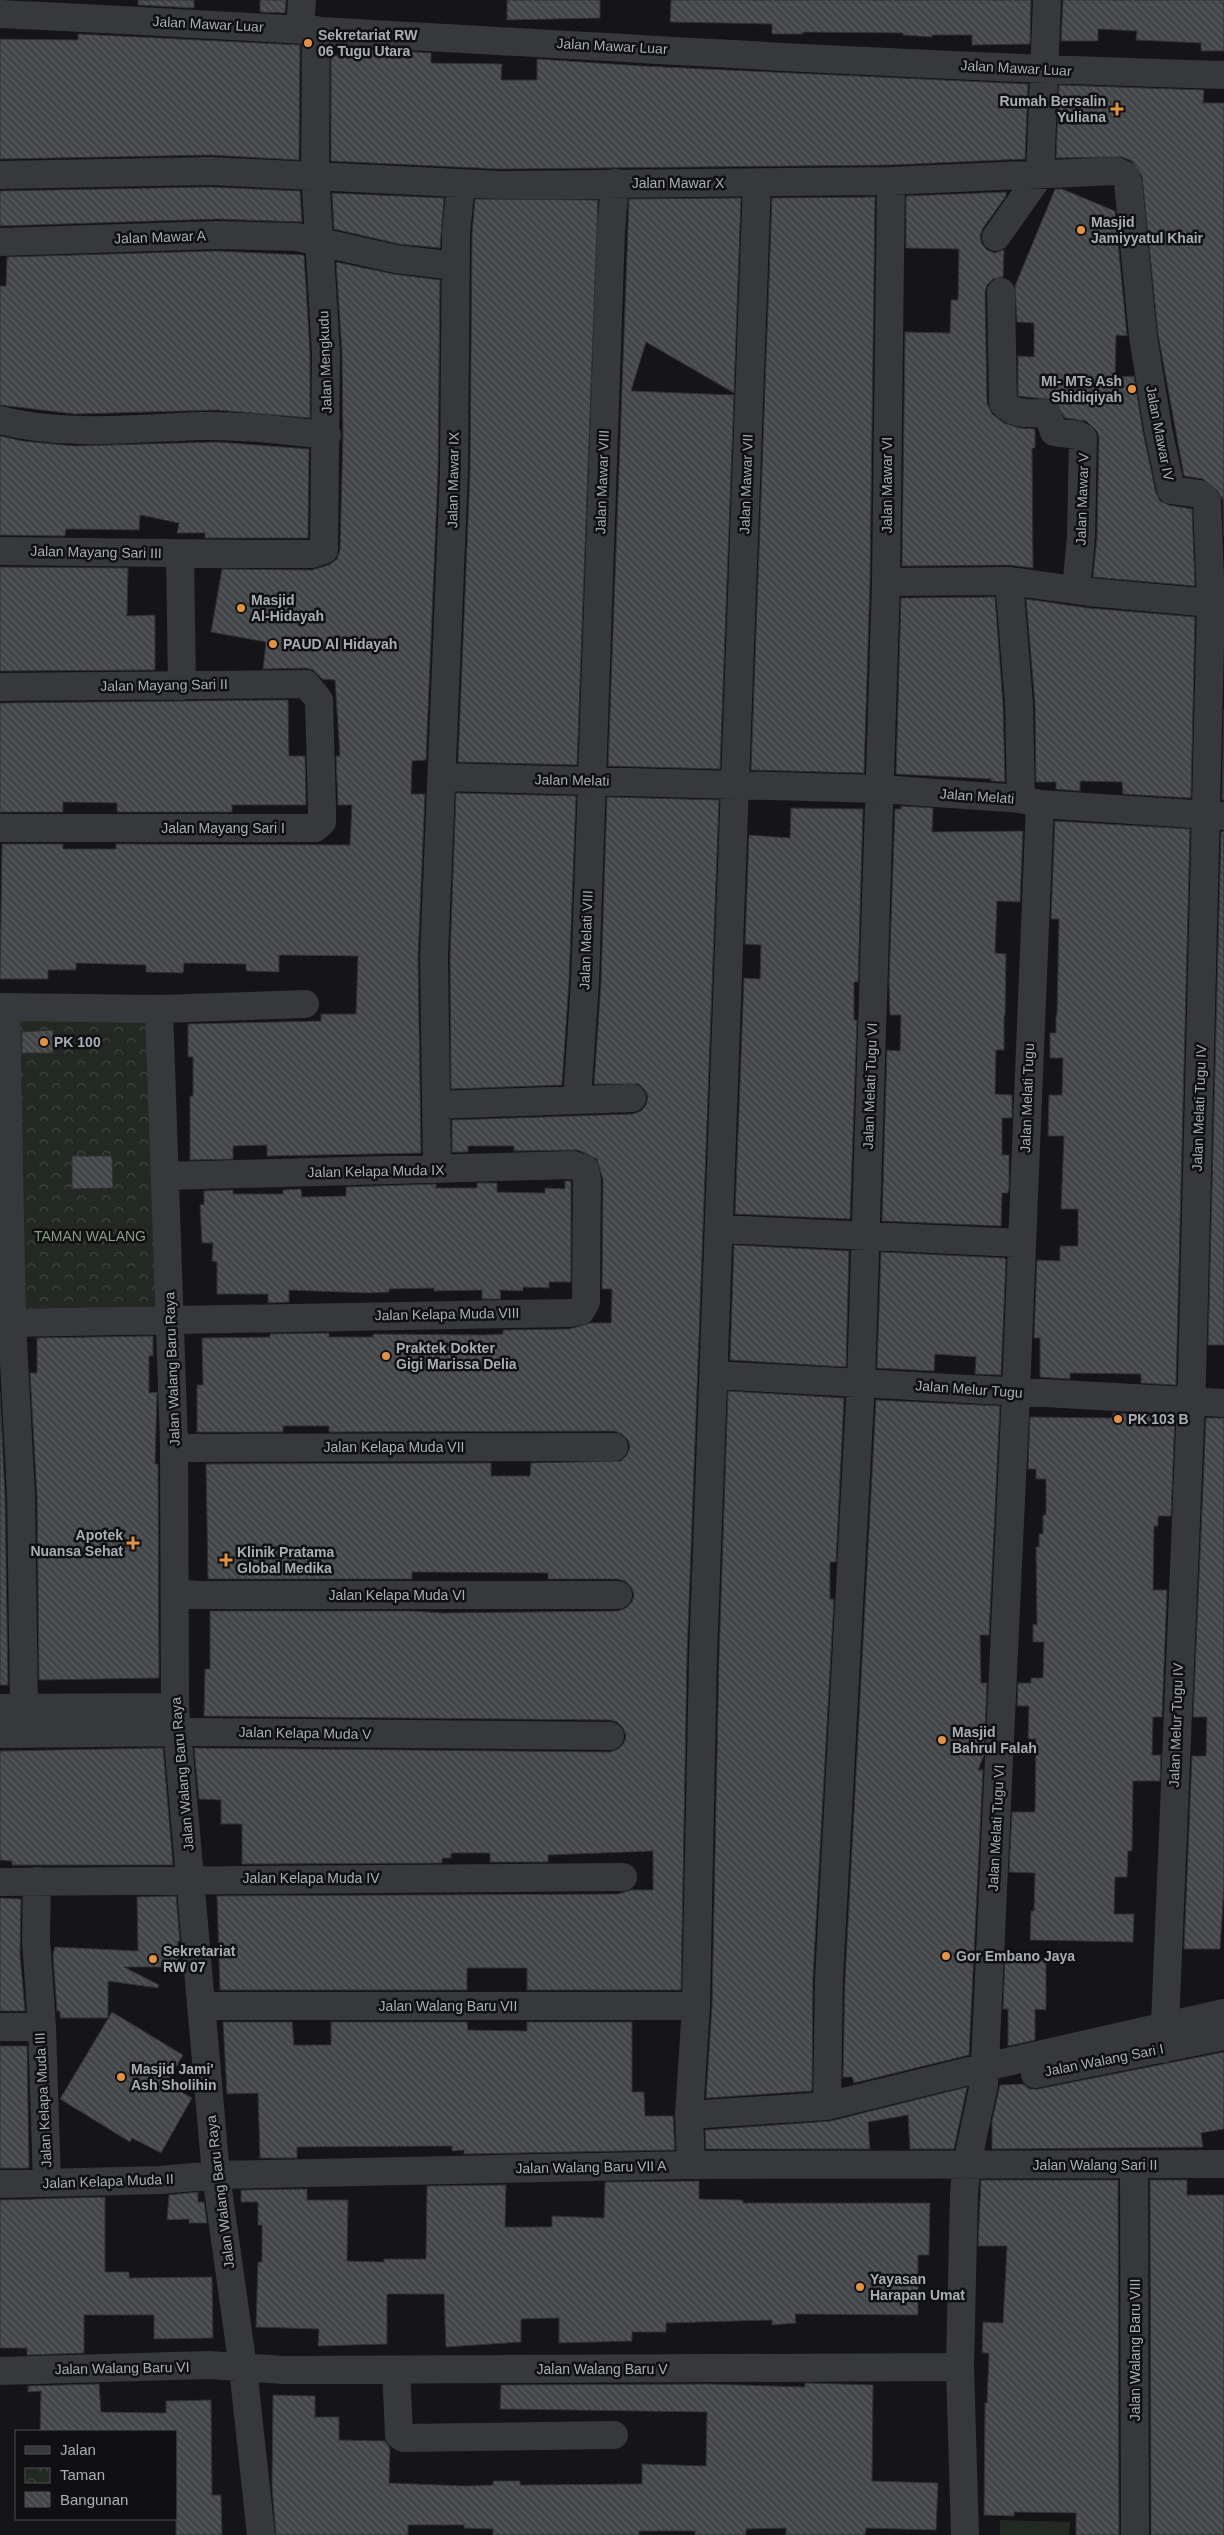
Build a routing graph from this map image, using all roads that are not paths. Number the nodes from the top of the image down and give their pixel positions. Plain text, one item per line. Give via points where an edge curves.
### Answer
1 (302, 0) edge
2 (1047, 0) edge
3 (0, 14) edge
4 (308, 29) junction
5 (1044, 70) junction
6 (1224, 74) edge
7 (0, 175) edge
8 (1040, 175) junction
9 (1125, 175) joint
10 (316, 178) junction
11 (892, 180) junction
12 (615, 183) junction
13 (757, 183) junction
14 (461, 184) junction
15 (996, 237) dead end
16 (0, 242) edge
17 (319, 242) junction
18 (456, 266) junction
19 (1001, 292) dead end
20 (0, 420) edge
21 (327, 435) junction
22 (0, 551) edge
23 (180, 554) junction
24 (1009, 581) junction
25 (886, 582) junction
26 (1076, 590) junction
27 (1211, 603) junction
28 (0, 686) edge
29 (182, 686) junction
30 (319, 700) joint
31 (443, 777) junction
32 (592, 780) junction
33 (736, 785) junction
34 (880, 789) junction
35 (1030, 801) junction
36 (1215, 815) edge
37 (0, 828) edge
38 (305, 1004) dead end
39 (3, 1007) edge
40 (159, 1010) junction
41 (632, 1098) dead end
42 (578, 1100) junction
43 (436, 1105) junction
44 (437, 1169) junction
45 (585, 1169) joint
46 (166, 1176) junction
47 (719, 1229) junction
48 (865, 1236) junction
49 (1021, 1243) junction
50 (170, 1321) junction
51 (12, 1323) junction
52 (714, 1375) junction
53 (860, 1382) junction
54 (1016, 1392) junction
55 (1190, 1401) junction
56 (1224, 1403) edge
57 (174, 1445) junction
58 (614, 1447) dead end
59 (175, 1593) junction
60 (618, 1595) dead end
61 (12, 1708) edge
62 (177, 1720) junction
63 (0, 1734) edge
64 (610, 1736) dead end
65 (623, 1877) dead end
66 (191, 1879) junction
67 (37, 1881) junction
68 (0, 1882) edge
69 (201, 2006) junction
70 (696, 2006) junction
71 (1224, 2013) edge
72 (0, 2027) edge
73 (42, 2027) junction
74 (1224, 2036) edge
75 (1164, 2038) junction
76 (985, 2076) junction
77 (827, 2106) junction
78 (689, 2115) junction
79 (967, 2164) junction
80 (1224, 2164) edge
81 (1134, 2165) junction
82 (691, 2166) junction
83 (216, 2175) junction
84 (47, 2183) junction
85 (0, 2184) edge
86 (960, 2367) junction
87 (243, 2368) junction
88 (0, 2370) edge
89 (396, 2370) junction
90 (614, 2435) dead end
91 (261, 2535) edge
92 (965, 2535) edge
93 (1136, 2535) edge

1 - 4 street, Jalan Mengkudu
2 - 5 street
3 - 4 street, Jalan Mawar Luar
4 - 5 street, Jalan Mawar Luar
4 - 10 street, Jalan Mengkudu
5 - 6 street, Jalan Mawar Luar
5 - 8 street
7 - 10 street, Jalan Mawar X via 210,171
8 - 9 street, Jalan Mawar X via 1116,171
8 - 11 street, Jalan Mawar X
8 - 15 street
9 - 27 street, Jalan Mawar IV via 1143,336 1158,429 1171,490 1200,494 1207,501
10 - 14 street, Jalan Mawar X
10 - 17 street, Jalan Mengkudu
11 - 13 street, Jalan Mawar X
11 - 25 street, Jalan Mawar VI
12 - 13 street, Jalan Mawar X
12 - 14 street, Jalan Mawar X
12 - 32 street, Jalan Mawar VIII
13 - 33 street, Jalan Mawar VII
14 - 18 street, Jalan Mawar IX
16 - 17 street, Jalan Mawar A via 217,235 297,237
17 - 18 street, Jalan Mawar A via 396,259
17 - 21 street, Jalan Mengkudu
18 - 31 street, Jalan Mawar IX via 454,473
19 - 26 street, Jalan Mawar V via 1003,403 1017,412 1047,412 1054,432 1083,438 1081,537
20 - 21 street via 20,426 63,430 202,426
21 - 23 street, Jalan Mengkudu via 324,550 311,554
22 - 23 street, Jalan Mayang Sari III
23 - 29 street, Jalan Mayang Sari III
24 - 25 street
24 - 26 street
24 - 35 street
25 - 34 street, Jalan Mawar VI
26 - 27 street
27 - 36 street, Jalan Mawar IV via 1210,705
28 - 29 street, Jalan Mayang Sari II
29 - 30 street, Jalan Mayang Sari II via 306,684
30 - 37 street, Jalan Mayang Sari I via 322,822 315,828
31 - 32 street, Jalan Melati
31 - 43 street via 434,957
32 - 33 street, Jalan Melati
32 - 42 street, Jalan Melati VIII
33 - 34 street, Jalan Melati
33 - 47 street, Jalan Mawar VII
34 - 35 street, Jalan Melati
34 - 48 street, Jalan Melati Tugu VI
35 - 36 street, Jalan Melati
35 - 49 street, Jalan Melati Tugu
36 - 55 street, Jalan Melati Tugu IV
38 - 40 street
39 - 40 street
39 - 51 street
40 - 46 street, Jalan Walang Baru Raya
41 - 42 street
42 - 43 street
43 - 44 street
44 - 45 street, Jalan Kelapa Muda IX via 573,1165
44 - 46 street, Jalan Kelapa Muda IX
45 - 50 street, Jalan Kelapa Muda VIII via 586,1302 581,1311
46 - 50 street, Jalan Walang Baru Raya
47 - 48 street
47 - 52 street, Jalan Mawar VII
48 - 49 street
48 - 53 street, Jalan Melati Tugu VI
49 - 54 street, Jalan Melati Tugu
50 - 51 street
50 - 57 street, Jalan Walang Baru Raya
51 - 61 street via 21,1495
52 - 53 street, Jalan Melur Tugu
52 - 70 street, Jalan Mawar VII
53 - 54 street, Jalan Melur Tugu
53 - 77 street, Jalan Melati Tugu VI via 829,1978
54 - 55 street, Jalan Melur Tugu
54 - 76 street, Jalan Melati Tugu VI
55 - 56 street, Jalan Melur Tugu
55 - 75 street, Jalan Melur Tugu IV
57 - 58 street, Jalan Kelapa Muda VII via 188,1448
57 - 59 street, Jalan Walang Baru Raya
59 - 60 street, Jalan Kelapa Muda VI
59 - 62 street, Jalan Walang Baru Raya
61 - 62 street
62 - 63 street, Jalan Kelapa Muda V
62 - 64 street, Jalan Kelapa Muda V
62 - 66 street, Jalan Walang Baru Raya
65 - 66 street, Jalan Kelapa Muda IV
66 - 67 street, Jalan Kelapa Muda IV
66 - 69 street, Jalan Walang Baru Raya
67 - 68 street, Jalan Kelapa Muda IV
67 - 73 street via 36,1940
69 - 70 street, Jalan Walang Baru VII
69 - 83 street, Jalan Walang Baru Raya
70 - 78 street, Jalan Mawar VII
71 - 75 street
72 - 73 street, Jalan Kelapa Muda III
73 - 84 street, Jalan Kelapa Muda III
74 - 75 street, Jalan Walang Sari I
75 - 76 street, Jalan Walang Sari I
76 - 77 street, Jalan Walang Sari I
76 - 79 street, Jalan Melati Tugu VI
77 - 78 street, Jalan Walang Sari I
78 - 82 street, Jalan Mawar VII
79 - 81 street, Jalan Walang Sari II
79 - 82 street, Jalan Walang Baru VII A
79 - 86 street, Jalan Melati Tugu VI
80 - 81 street, Jalan Walang Sari II
81 - 93 street, Jalan Walang Baru VIII
82 - 83 street, Jalan Walang Baru VII A
83 - 84 street, Jalan Kelapa Muda II
83 - 87 street, Jalan Walang Baru Raya
84 - 85 street, Jalan Kelapa Muda II
86 - 89 street, Jalan Walang Baru V
86 - 92 street, Jalan Melati Tugu VI
87 - 88 street, Jalan Walang Baru VI via 209,2365
87 - 89 street, Jalan Walang Baru V
87 - 91 street, Jalan Walang Baru Raya
89 - 90 street via 399,2435 403,2438

